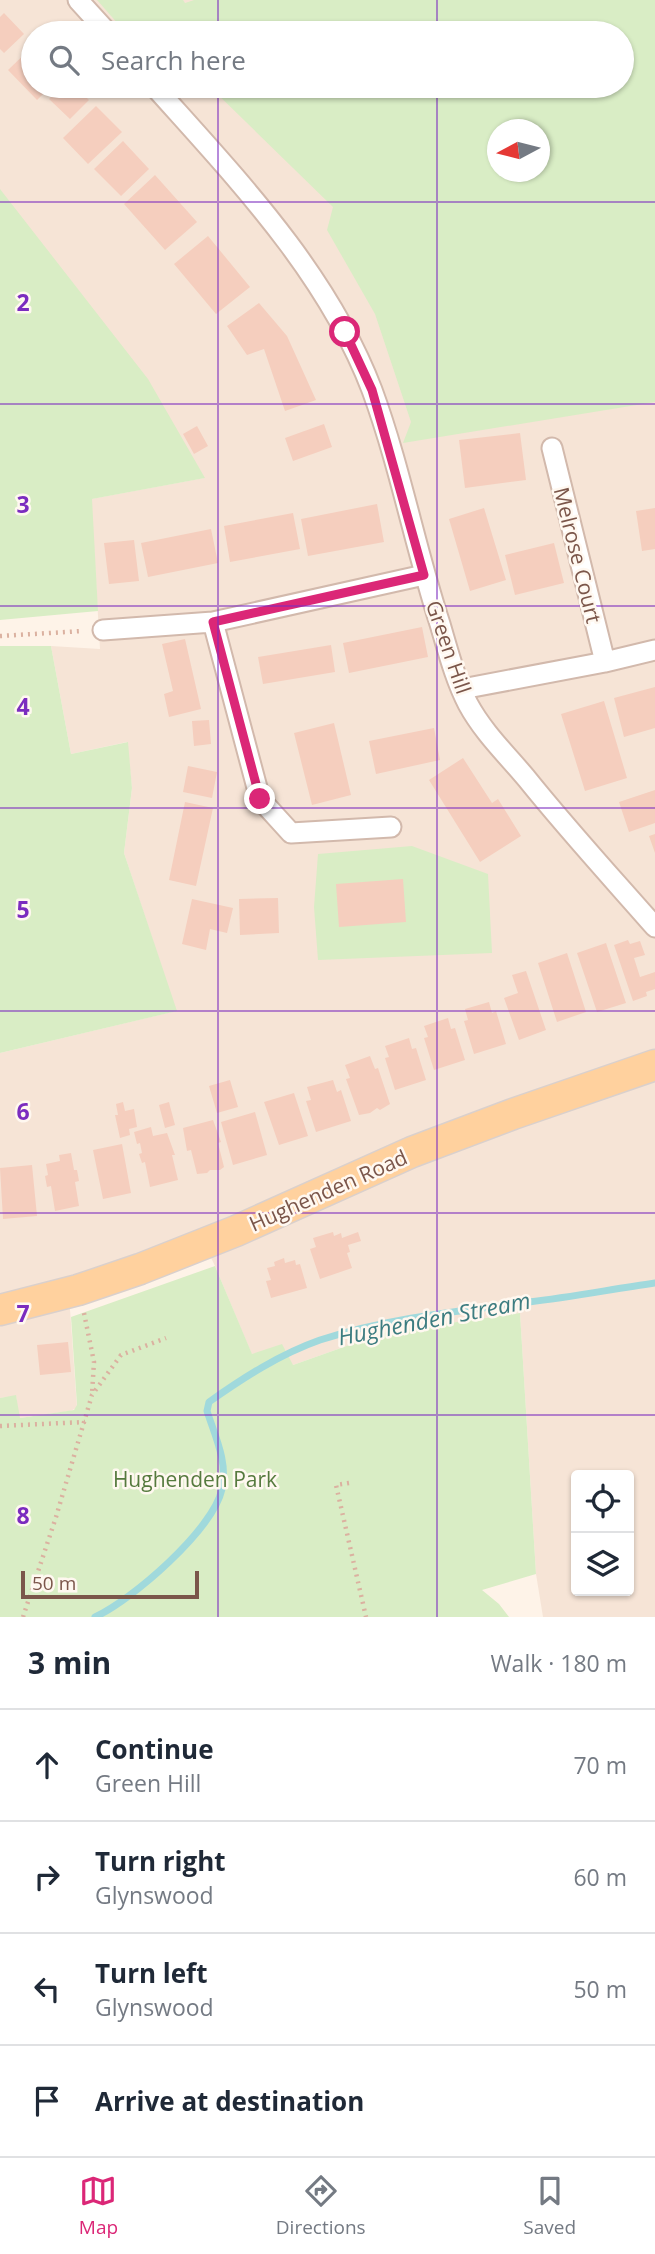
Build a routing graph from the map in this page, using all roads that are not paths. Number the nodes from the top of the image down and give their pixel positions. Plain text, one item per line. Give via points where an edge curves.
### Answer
1 (78, 0) edge
2 (97, 21) edge
3 (164, 98) edge
4 (552, 447) dead end
5 (424, 575) junction
6 (213, 622) junction
7 (103, 630) road end
8 (655, 650) edge
9 (605, 662) junction
10 (461, 689) junction
11 (391, 827) dead end
12 (655, 927) edge
13 (655, 1065) edge
14 (0, 1310) edge

1 - 2 street
3 - 5 street, Green Hill via 260,208 312,277 345,332 372,390
4 - 9 street, Melrose Court
5 - 6 street
5 - 10 street, Green Hill
6 - 7 street
6 - 11 street via 260,799 291,833
8 - 9 street
9 - 10 street
10 - 12 street, Green Hill via 495,741
13 - 14 main road, Hughenden Road via 412,1152 140,1269

